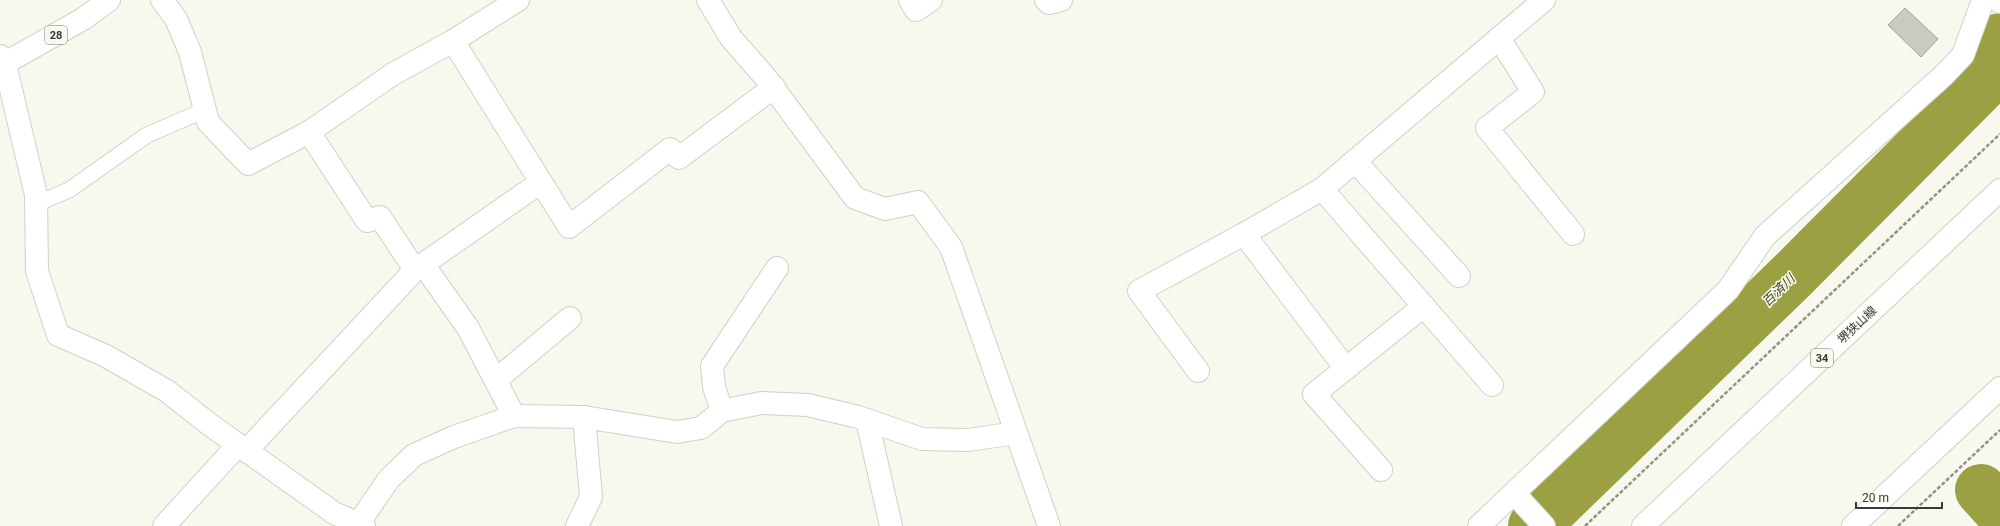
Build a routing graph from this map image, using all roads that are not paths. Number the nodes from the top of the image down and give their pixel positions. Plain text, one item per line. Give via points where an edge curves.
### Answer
1 (109, 0) edge
2 (162, 0) edge
3 (518, 0) edge
4 (708, 0) edge
5 (910, 0) edge
6 (931, 0) edge
7 (1046, 0) edge
8 (1061, 0) edge
9 (1544, 0) edge
10 (1982, 0) edge
11 (1499, 38) junction
12 (452, 41) junction
13 (2, 62) edge
14 (774, 87) junction
15 (205, 110) junction
16 (309, 132) junction
17 (1355, 161) junction
18 (540, 182) junction
19 (1322, 189) junction
20 (2000, 190) edge
21 (36, 204) junction
22 (1244, 234) junction
23 (1573, 234) dead end
24 (419, 267) junction
25 (777, 268) dead end
26 (1459, 276) dead end
27 (1424, 306) junction
28 (570, 318) dead end
29 (1346, 369) junction
30 (1198, 371) dead end
31 (496, 380) junction
32 (1492, 385) dead end
33 (2000, 388) edge
34 (722, 411) junction
35 (514, 416) junction
36 (584, 417) junction
37 (867, 420) junction
38 (1016, 433) junction
39 (242, 448) junction
40 (1381, 470) dead end
41 (1518, 497) junction
42 (361, 525) edge
43 (151, 526) edge
44 (161, 526) edge
45 (164, 526) edge
46 (577, 526) edge
47 (891, 526) edge
48 (1049, 526) edge
49 (1479, 526) edge
50 (1544, 526) edge
51 (1643, 526) edge
52 (1853, 526) edge

1 - 13 street, 28 via 83,19
2 - 15 street via 176,19 190,52
3 - 12 street
4 - 14 street via 731,38
5 - 6 street via 916,10
7 - 8 street via 1049,3
9 - 11 street
10 - 41 street via 1963,55 1944,76 1765,236 1728,290
11 - 17 street
11 - 23 street via 1533,92 1486,128
12 - 16 street via 393,74
12 - 18 street
13 - 21 street via 36,195
14 - 18 street via 680,158 670,149 569,228
14 - 38 street via 855,198 885,209 918,202 951,246
15 - 16 street via 208,122 248,164
15 - 21 lane via 147,135 69,190
16 - 24 street via 367,221 380,217
17 - 19 street
17 - 26 street
18 - 24 street
19 - 22 street
19 - 27 street
20 - 51 street, 堺狭山線 / 34
21 - 39 street via 38,271 58,335 106,356 167,391
22 - 29 street
22 - 30 street via 1139,291
24 - 31 street via 468,328
24 - 39 street
25 - 34 street via 712,366 714,387
27 - 29 street
27 - 32 street
28 - 31 street
29 - 40 street via 1314,394
31 - 35 street
33 - 52 street
34 - 36 street via 701,428 677,432
34 - 37 street via 761,403 808,405
35 - 36 street
35 - 42 street via 454,436 414,455 389,479
36 - 46 street via 591,497
37 - 38 street via 922,439 968,440
37 - 47 street
38 - 48 street
39 - 42 street via 334,513
39 - 45 street
41 - 49 street
41 - 50 street
43 - 44 street via 156,523

